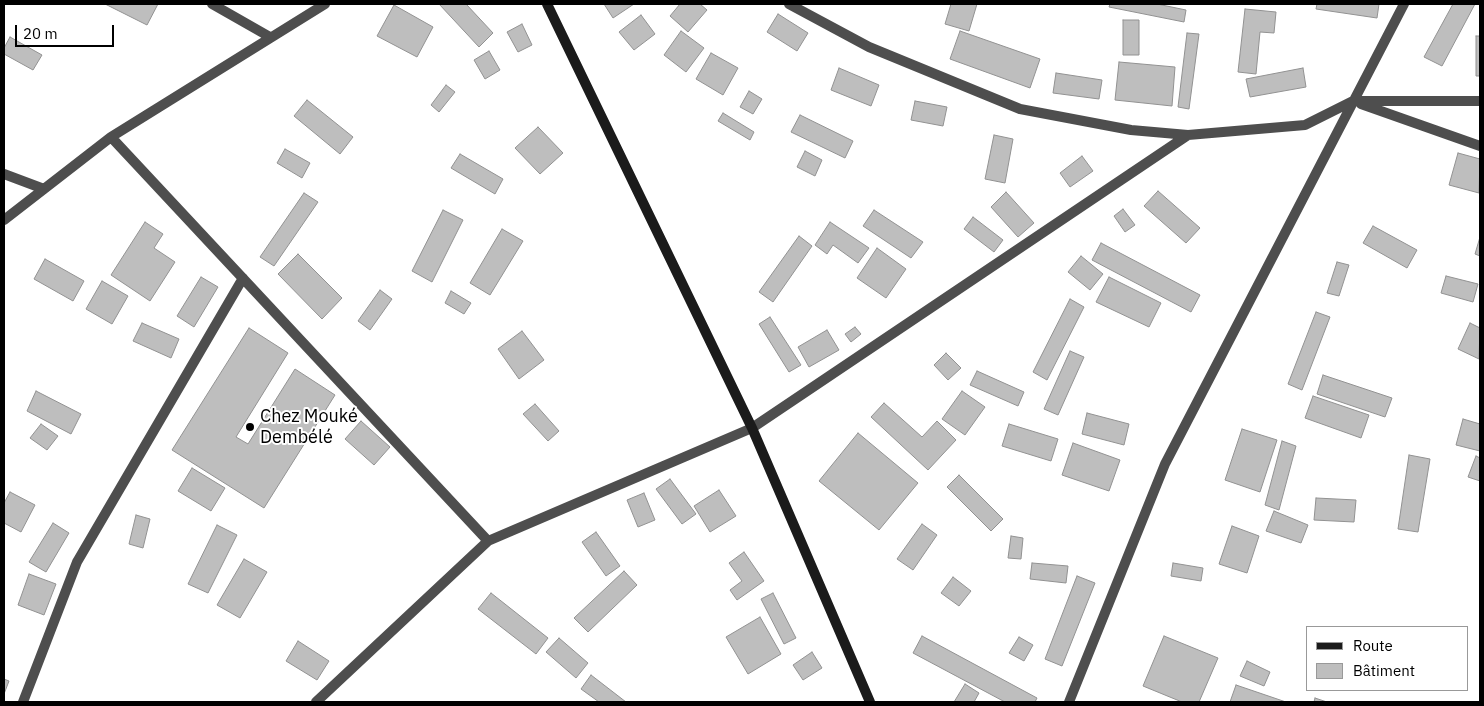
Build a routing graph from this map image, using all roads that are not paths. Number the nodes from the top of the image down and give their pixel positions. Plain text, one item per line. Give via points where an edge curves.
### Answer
1 (212, 4) edge
2 (325, 4) edge
3 (548, 4) edge
4 (789, 4) edge
5 (1404, 4) edge
6 (270, 38) junction
7 (1353, 101) junction
8 (1480, 101) edge
9 (1188, 135) junction
10 (111, 137) junction
11 (1480, 146) edge
12 (4, 174) edge
13 (44, 188) junction
14 (4, 220) edge
15 (243, 278) junction
16 (752, 428) junction
17 (488, 541) junction
18 (23, 702) edge
19 (316, 702) edge
20 (870, 702) edge
21 (1069, 702) edge

1 - 6 street
2 - 6 street
3 - 16 street
4 - 9 street via 869,47 1020,109 1131,130
5 - 7 street
6 - 10 street
7 - 8 street
7 - 9 street via 1305,125
7 - 11 street
7 - 21 street via 1165,464
9 - 16 street
10 - 13 street
10 - 15 street
12 - 13 street
13 - 14 street
15 - 17 street
15 - 18 street via 77,562
16 - 17 street
16 - 20 street
17 - 19 street

